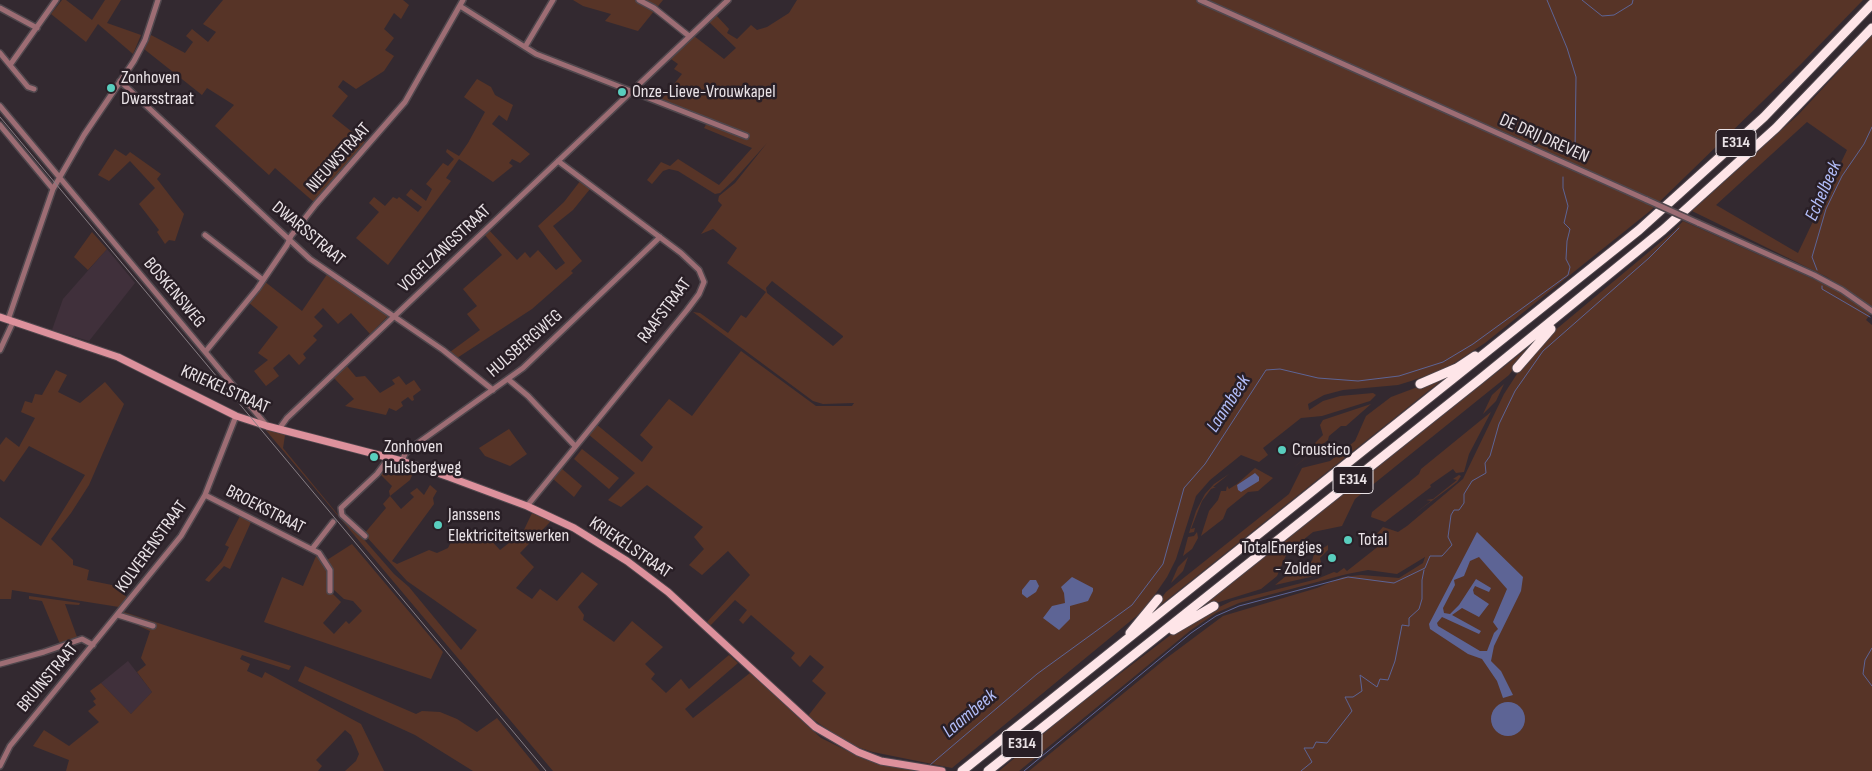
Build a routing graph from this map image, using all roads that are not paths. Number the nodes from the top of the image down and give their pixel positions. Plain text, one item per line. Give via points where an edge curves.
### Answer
1 (56, 0) edge
2 (158, 0) edge
3 (463, 0) edge
4 (553, 0) edge
5 (639, 0) edge
6 (728, 0) edge
7 (1200, 0) edge
8 (1872, 4) edge
9 (460, 6) junction
10 (0, 8) edge
11 (37, 28) junction
12 (1872, 28) edge
13 (689, 36) junction
14 (525, 47) junction
15 (0, 53) edge
16 (10, 65) junction
17 (120, 81) junction
18 (34, 88) dead end
19 (632, 91) junction
20 (0, 106) edge
21 (12, 116) dead end
22 (0, 125) edge
23 (746, 136) dead end
24 (558, 162) junction
25 (61, 174) junction
26 (55, 186) junction
27 (205, 235) dead end
28 (660, 237) junction
29 (288, 240) junction
30 (263, 280) junction
31 (1872, 311) edge
32 (1562, 314) junction
33 (394, 316) junction
34 (0, 317) edge
35 (11, 321) junction
36 (1496, 346) junction
37 (0, 350) edge
38 (206, 351) junction
39 (1516, 368) dead end
40 (508, 380) junction
41 (1420, 384) dead end
42 (493, 390) junction
43 (236, 416) junction
44 (267, 426) junction
45 (279, 429) junction
46 (575, 446) junction
47 (389, 458) junction
48 (402, 461) junction
49 (205, 495) junction
50 (527, 506) junction
51 (333, 522) dead end
52 (365, 536) dead end
53 (312, 549) junction
54 (330, 590) dead end
55 (1158, 599) dead end
56 (1214, 606) dead end
57 (122, 610) joint
58 (118, 615) junction
59 (153, 626) dead end
60 (1128, 640) junction
61 (93, 645) junction
62 (1145, 646) junction
63 (0, 664) edge
64 (0, 766) edge
65 (942, 771) edge
66 (962, 771) edge
67 (988, 771) edge

1 - 11 street
2 - 17 street via 145,40
3 - 9 street, NIEUWSTRAAT
4 - 14 street
5 - 13 street
6 - 13 street, VOGELZANGSTRAAT
7 - 31 street, DE DRIJ DREVEN, bridge via 1814,275
8 - 36 highway, E314 via 1802,79 1686,190
9 - 14 street
9 - 29 street, NIEUWSTRAAT via 405,102
10 - 11 street
11 - 16 street
12 - 32 highway, E314 via 1733,168
13 - 19 street, VOGELZANGSTRAAT
14 - 19 street
15 - 16 street
16 - 18 street via 28,87
17 - 25 street
17 - 29 street, DWARSSTRAAT
19 - 23 street
19 - 24 street, VOGELZANGSTRAAT
20 - 25 street
21 - 25 street
22 - 26 street
24 - 28 street, RAAFSTRAAT
24 - 33 street, VOGELZANGSTRAAT
25 - 26 street
25 - 38 street, BOSKENSWEG
26 - 35 street
27 - 30 street
28 - 40 street, HULSBERGWEG
28 - 46 street, RAAFSTRAAT via 699,270 703,287
29 - 30 street, NIEUWSTRAAT
29 - 33 street, DWARSSTRAAT via 310,259
30 - 38 street, NIEUWSTRAAT
32 - 39 highway
32 - 62 highway, E314
33 - 42 street, DWARSSTRAAT via 456,359
33 - 45 street, VOGELZANGSTRAAT
34 - 35 street, KRIEKELSTRAAT
35 - 37 street
35 - 43 street, KRIEKELSTRAAT via 124,360
36 - 41 highway
36 - 60 highway, E314
38 - 44 street, BOSKENSWEG
40 - 42 street, HULSBERGWEG
40 - 46 street via 528,396
42 - 48 street, HULSBERGWEG via 411,448
43 - 44 street, KRIEKELSTRAAT
43 - 49 street, KOLVERENSTRAAT
44 - 45 street, KRIEKELSTRAAT
45 - 47 street, KRIEKELSTRAAT
46 - 50 street, RAAFSTRAAT
47 - 48 street, KRIEKELSTRAAT
47 - 52 street via 341,508 342,515
48 - 50 street, KRIEKELSTRAAT
49 - 53 street, BROEKSTRAAT
49 - 57 street, KOLVERENSTRAAT via 169,553
50 - 65 street, KRIEKELSTRAAT via 574,528 649,577 815,727 858,752 882,761
51 - 53 street, BROEKSTRAAT
53 - 54 street, BROEKSTRAAT via 328,564
55 - 60 highway via 1131,630
56 - 62 highway via 1154,644
57 - 58 street, BRUINSTRAAT
58 - 59 street
58 - 61 street, BRUINSTRAAT
60 - 66 highway, E314
61 - 63 street via 82,639
61 - 64 street, BRUINSTRAAT via 10,746
62 - 67 highway, E314

